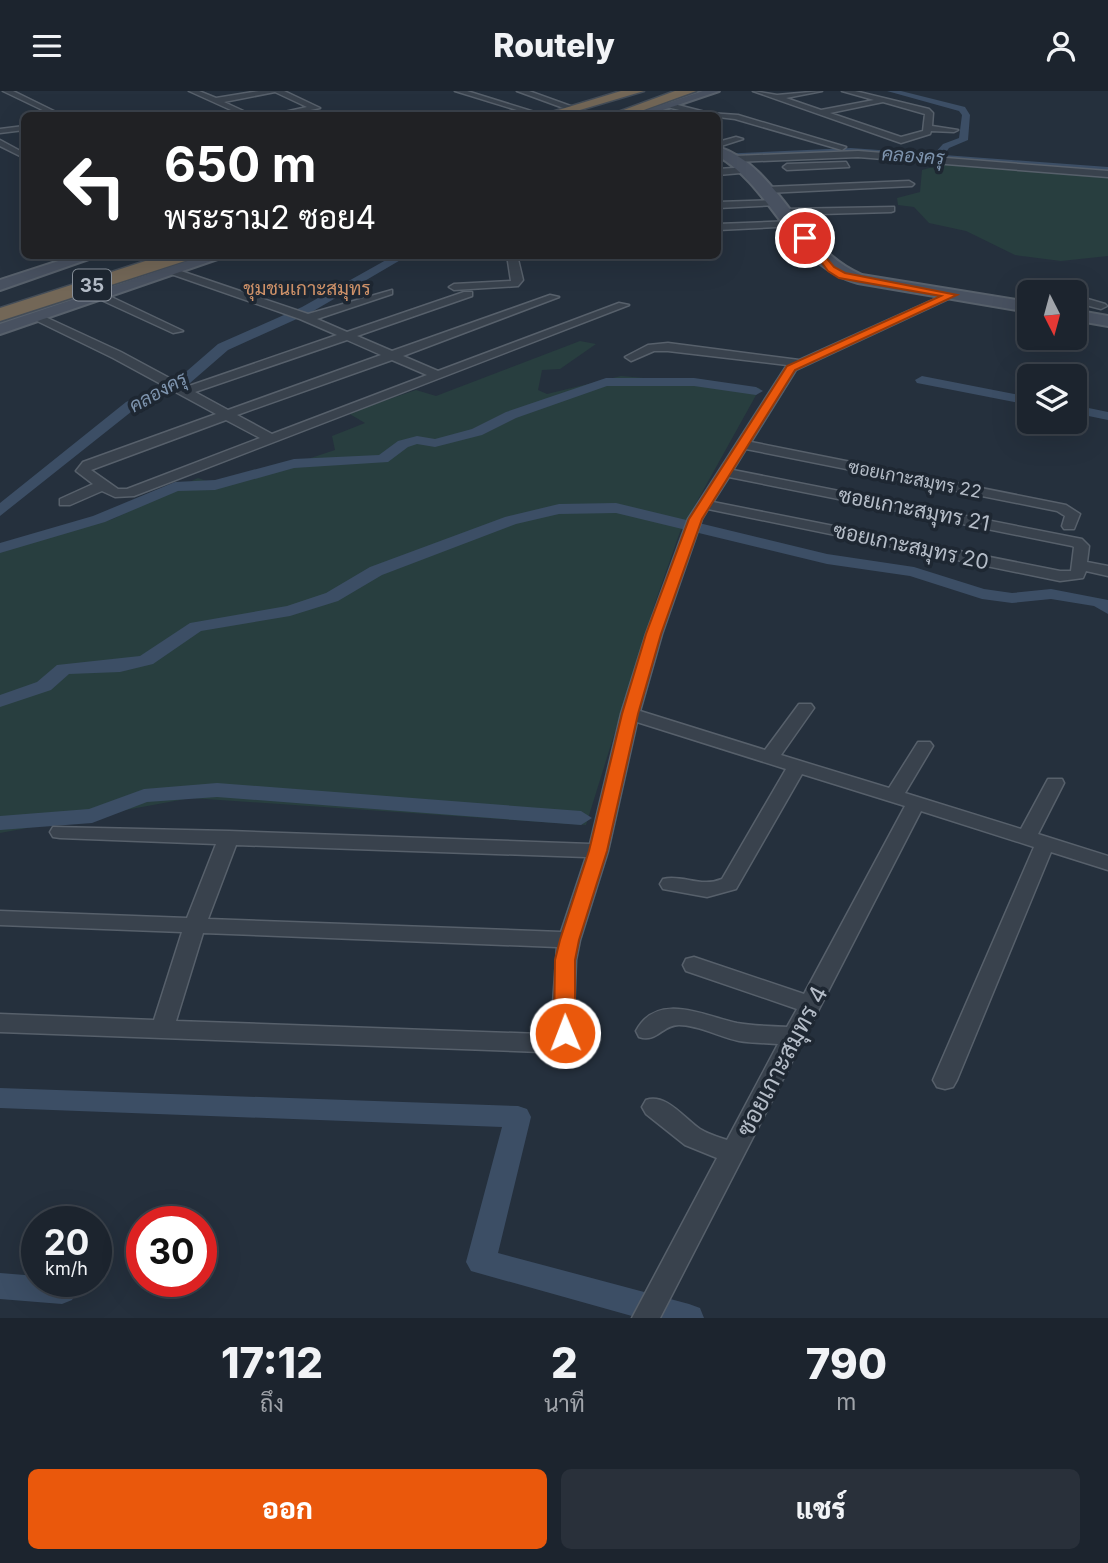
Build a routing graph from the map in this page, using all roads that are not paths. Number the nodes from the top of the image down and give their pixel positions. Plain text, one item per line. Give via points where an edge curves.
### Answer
1 (7, 91) edge
2 (192, 91) edge
3 (275, 91) edge
4 (459, 91) edge
5 (521, 91) edge
6 (626, 91) edge
7 (637, 91) edge
8 (647, 91) edge
9 (689, 91) edge
10 (714, 91) edge
11 (757, 91) edge
12 (818, 91) edge
13 (846, 91) edge
14 (19, 97) junction
15 (777, 98) junction
16 (0, 99) edge
17 (215, 101) junction
18 (886, 101) junction
19 (670, 105) junction
20 (571, 111) edge
21 (50, 112) edge
22 (241, 112) edge
23 (293, 112) edge
24 (531, 112) edge
25 (560, 112) edge
26 (623, 112) edge
27 (648, 112) edge
28 (697, 112) edge
29 (821, 113) junction
30 (721, 116) edge
31 (21, 128) edge
32 (927, 128) junction
33 (954, 130) dead end
34 (0, 131) edge
35 (885, 134) junction
36 (738, 139) dead end
37 (0, 143) edge
38 (842, 147) dead end
39 (888, 150) dead end
40 (21, 154) edge
41 (732, 158) edge
42 (899, 163) dead end
43 (1108, 174) edge
44 (909, 184) dead end
45 (767, 190) junction
46 (721, 205) edge
47 (891, 209) dead end
48 (785, 213) junction
49 (721, 226) edge
50 (59, 259) edge
51 (80, 259) edge
52 (118, 259) edge
53 (203, 259) edge
54 (513, 259) edge
55 (179, 264) edge
56 (5, 269) edge
57 (0, 283) edge
58 (454, 287) dead end
59 (388, 292) dead end
60 (468, 294) dead end
61 (952, 295) junction
62 (101, 296) junction
63 (0, 297) edge
64 (554, 297) dead end
65 (623, 305) dead end
66 (1017, 305) edge
67 (0, 315) edge
68 (302, 316) junction
69 (37, 317) junction
70 (0, 329) edge
71 (177, 331) dead end
72 (347, 336) junction
73 (389, 355) junction
74 (631, 357) dead end
75 (797, 363) junction
76 (437, 375) junction
77 (178, 389) junction
78 (224, 416) junction
79 (271, 439) junction
80 (741, 444) junction
81 (725, 472) junction
82 (104, 485) junction
83 (65, 502) dead end
84 (704, 504) junction
85 (1069, 526) dead end
86 (1079, 565) junction
87 (1108, 571) edge
88 (805, 708) dead end
89 (630, 714) junction
90 (925, 746) dead end
91 (768, 758) junction
92 (796, 767) junction
93 (1055, 783) dead end
94 (905, 800) junction
95 (60, 832) dead end
96 (229, 837) junction
97 (1036, 840) junction
98 (598, 851) junction
99 (1108, 863) edge
100 (670, 884) dead end
101 (0, 918) edge
102 (195, 924) junction
103 (569, 940) junction
104 (694, 965) dead end
105 (811, 1005) junction
106 (0, 1023) edge
107 (162, 1030) junction
108 (648, 1031) dead end
109 (794, 1037) junction
110 (946, 1080) dead end
111 (654, 1107) dead end
112 (733, 1153) junction
113 (652, 1308) edge

1 - 14 street
2 - 17 street
3 - 17 street
3 - 23 street via 316,108
4 - 24 street
5 - 20 street
6 - 20 main road
7 - 25 highway
8 - 20 highway
9 - 26 highway
10 - 19 main road
11 - 15 street
12 - 15 street
13 - 18 street
14 - 16 street
14 - 21 street
15 - 29 street
17 - 22 street
18 - 29 street
18 - 32 street via 929,113
19 - 27 main road
19 - 28 street
29 - 35 street
30 - 38 street
31 - 34 street
32 - 33 street
32 - 35 street via 905,140
35 - 39 street
36 - 41 street
37 - 40 street
41 - 42 street
41 - 43 street via 858,154
41 - 45 main road
44 - 45 street
45 - 48 main road
46 - 48 street
47 - 48 street
48 - 49 street
48 - 61 main road via 831,269 842,275
50 - 56 main road
51 - 57 main road, 35
52 - 63 highway, 35
53 - 55 main road, 35
54 - 58 street via 518,280 514,284
55 - 62 main road, 35
55 - 67 highway, 35
55 - 68 street
56 - 57 main road
59 - 68 street
60 - 72 street
61 - 66 main road
61 - 75 street
62 - 69 main road, 35
62 - 71 street
64 - 73 street
65 - 76 street
68 - 72 street
69 - 70 main road, 35
69 - 77 street
72 - 73 street
72 - 77 street
73 - 76 street
73 - 78 street
74 - 75 street via 658,347
75 - 80 street
76 - 79 street
77 - 78 street
78 - 79 street
78 - 82 street via 83,469
79 - 82 street via 128,493 115,493
80 - 81 street
80 - 85 street, ซอยเกาะสมุทร 22 via 1061,508 1073,514
81 - 84 street
81 - 86 street, ซอยเกาะสมุทร 21 via 1077,542 1082,546
82 - 83 street
84 - 86 street, ซอยเกาะสมุทร 20 via 1060,576 1078,575
84 - 89 street via 692,526
86 - 87 street
88 - 91 street
89 - 91 street
89 - 98 street
90 - 94 street, ซอยเกาะสมุทร 4
91 - 92 street
92 - 94 street
92 - 100 street via 729,884 698,891
93 - 97 street
94 - 97 street
94 - 105 street, ซอยเกาะสมุทร 4
95 - 96 street
96 - 98 street
96 - 102 street
97 - 99 street
97 - 110 street
98 - 103 street
101 - 102 street
102 - 103 street
102 - 107 street
103 - 107 street via 565,1033 556,1041
104 - 105 street
105 - 109 street, ซอยเกาะสมุทร 4
106 - 107 street
108 - 109 street via 661,1019 681,1016 739,1031
109 - 112 street, ซอยเกาะสมุทร 4
111 - 112 street via 694,1138
112 - 113 street, ซอยเกาะสมุทร 4

